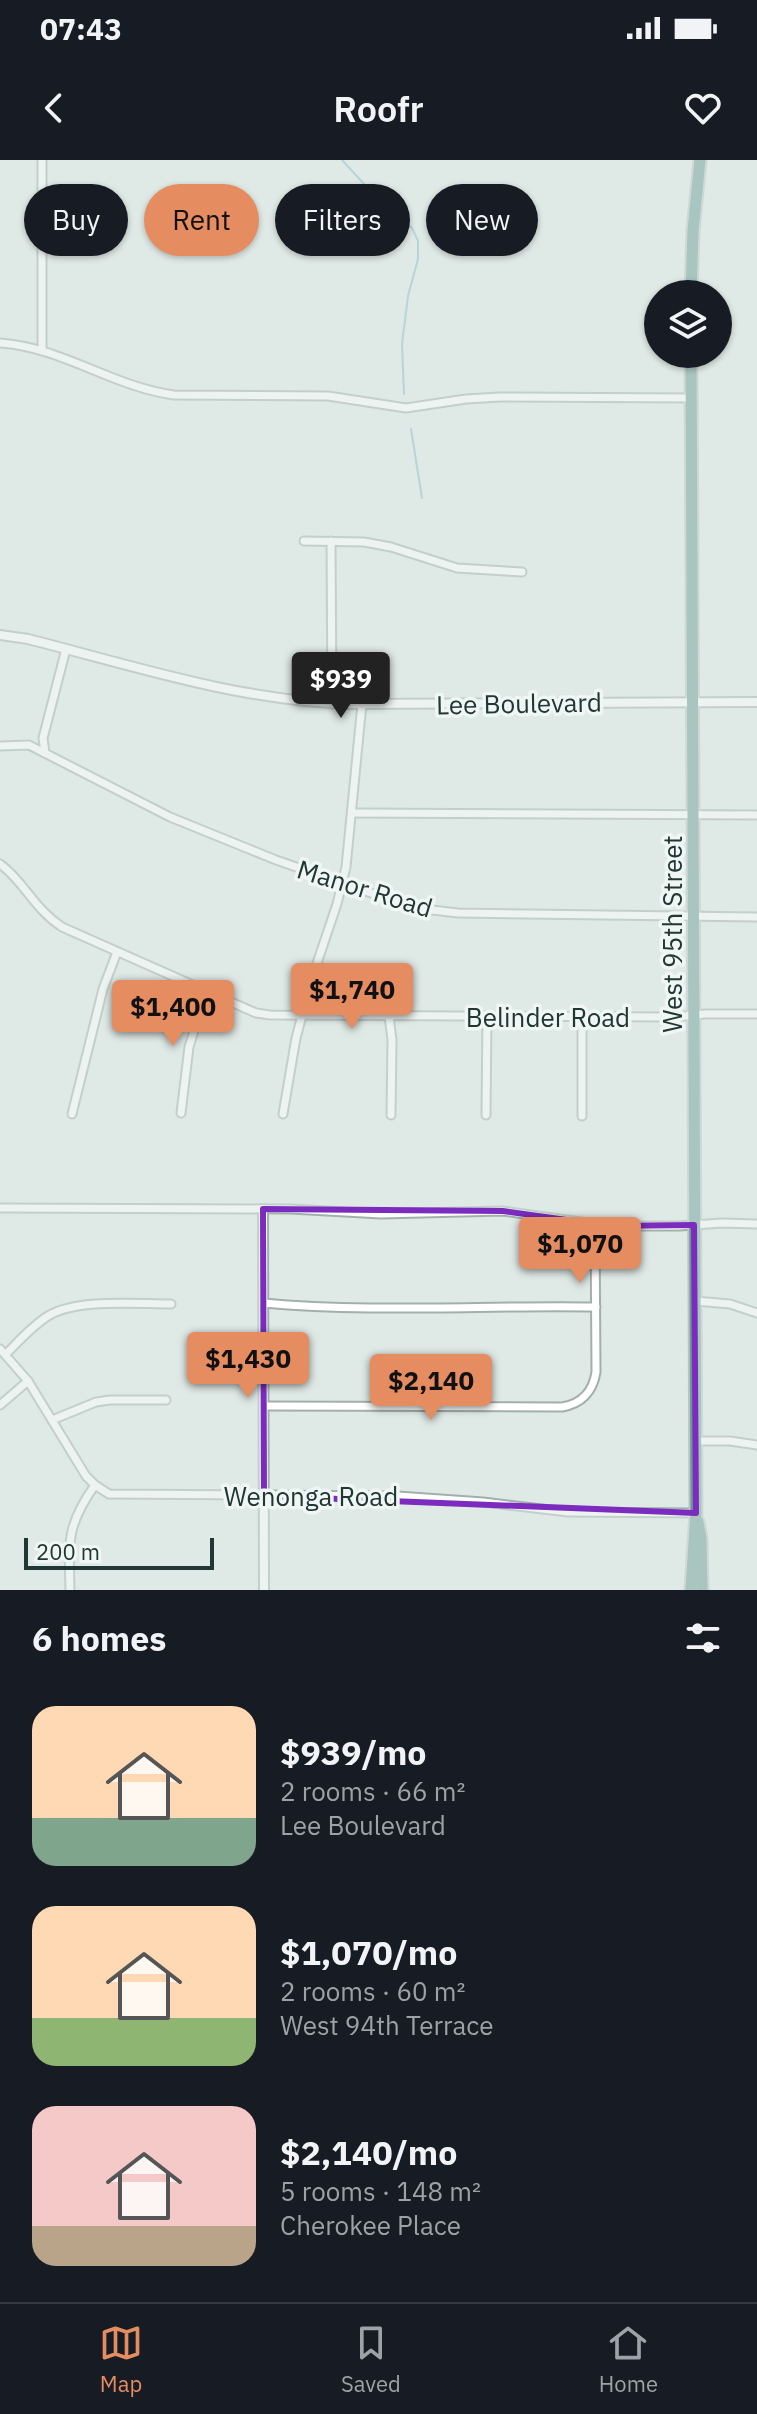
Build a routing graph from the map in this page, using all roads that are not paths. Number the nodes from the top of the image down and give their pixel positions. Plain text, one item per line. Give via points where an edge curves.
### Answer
1 (42, 160) edge
2 (700, 160) edge
3 (691, 280) edge
4 (0, 343) edge
5 (42, 350) junction
6 (691, 368) edge
7 (691, 398) junction
8 (304, 541) dead end
9 (331, 541) junction
10 (522, 572) dead end
11 (0, 635) edge
12 (66, 649) junction
13 (693, 702) junction
14 (757, 702) edge
15 (332, 704) junction
16 (362, 704) junction
17 (43, 738) junction
18 (29, 745) junction
19 (0, 746) edge
20 (45, 753) junction
21 (352, 813) junction
22 (757, 815) edge
23 (693, 816) junction
24 (0, 864) edge
25 (342, 883) junction
26 (694, 916) junction
27 (757, 917) edge
28 (117, 952) junction
29 (210, 995) junction
30 (757, 1014) edge
31 (694, 1015) junction
32 (301, 1016) junction
33 (389, 1016) junction
34 (487, 1016) junction
35 (582, 1017) junction
36 (181, 1113) dead end
37 (72, 1114) dead end
38 (283, 1114) dead end
39 (391, 1115) dead end
40 (486, 1115) dead end
41 (582, 1116) dead end
42 (0, 1208) edge
43 (263, 1209) junction
44 (757, 1224) edge
45 (595, 1225) junction
46 (694, 1225) junction
47 (695, 1301) junction
48 (263, 1303) junction
49 (171, 1304) dead end
50 (596, 1307) junction
51 (757, 1313) edge
52 (3, 1351) edge
53 (28, 1381) junction
54 (166, 1400) dead end
55 (0, 1405) edge
56 (264, 1406) junction
57 (52, 1420) junction
58 (695, 1441) junction
59 (757, 1445) edge
60 (95, 1485) junction
61 (264, 1496) junction
62 (696, 1513) junction
63 (70, 1590) edge
64 (265, 1590) edge
65 (691, 1590) edge
66 (702, 1590) edge

1 - 5 street
2 - 3 main road
4 - 5 street
5 - 7 street via 174,395 328,396 406,408 492,397
6 - 7 main road, West 95th Street
7 - 13 main road, West 95th Street
8 - 9 street
9 - 10 street via 391,547 471,571
9 - 15 street
11 - 12 street, Lee Boulevard
12 - 15 street, Lee Boulevard via 251,695
12 - 17 street
13 - 14 street, Lee Boulevard
13 - 16 street, Lee Boulevard
13 - 23 main road, West 95th Street
15 - 16 street, Lee Boulevard
16 - 21 street
17 - 18 street
17 - 20 street
18 - 19 street, Manor Road
18 - 20 street, Manor Road
20 - 25 street, Manor Road via 223,840
21 - 23 street
21 - 25 street
22 - 23 street
23 - 26 main road, West 95th Street
24 - 28 street, Belinder Road via 50,919
25 - 26 street, Manor Road via 439,911
25 - 32 street
26 - 27 street, Manor Road
26 - 31 main road, West 95th Street
28 - 29 street, Belinder Road
28 - 37 street
29 - 32 street, Belinder Road via 256,1013
29 - 36 street via 189,1047
30 - 31 street, Belinder Road
31 - 35 street, Belinder Road
31 - 46 main road, West 95th Street
32 - 33 street, Belinder Road
32 - 38 street
33 - 34 street, Belinder Road
33 - 39 street
34 - 35 street, Belinder Road
34 - 40 street
35 - 41 street
42 - 43 street
43 - 45 street via 381,1214 503,1211
43 - 48 street
44 - 46 street
45 - 46 street
45 - 50 street
46 - 47 main road, West 95th Street
47 - 51 street
47 - 58 main road, West 95th Street
48 - 50 street via 387,1310
48 - 56 street
49 - 52 street via 66,1307
50 - 56 street via 595,1380 579,1402 562,1407
52 - 53 street
53 - 55 street
53 - 57 street
54 - 57 street via 96,1402
56 - 61 street
57 - 60 street
58 - 59 street
58 - 62 main road, West 95th Street
60 - 61 street, Wenonga Road via 116,1495
60 - 63 street via 73,1523
61 - 62 street, Wenonga Road via 410,1497 568,1512
61 - 64 street
62 - 65 main road, West 95th Street
62 - 66 main road, West 95th Street

